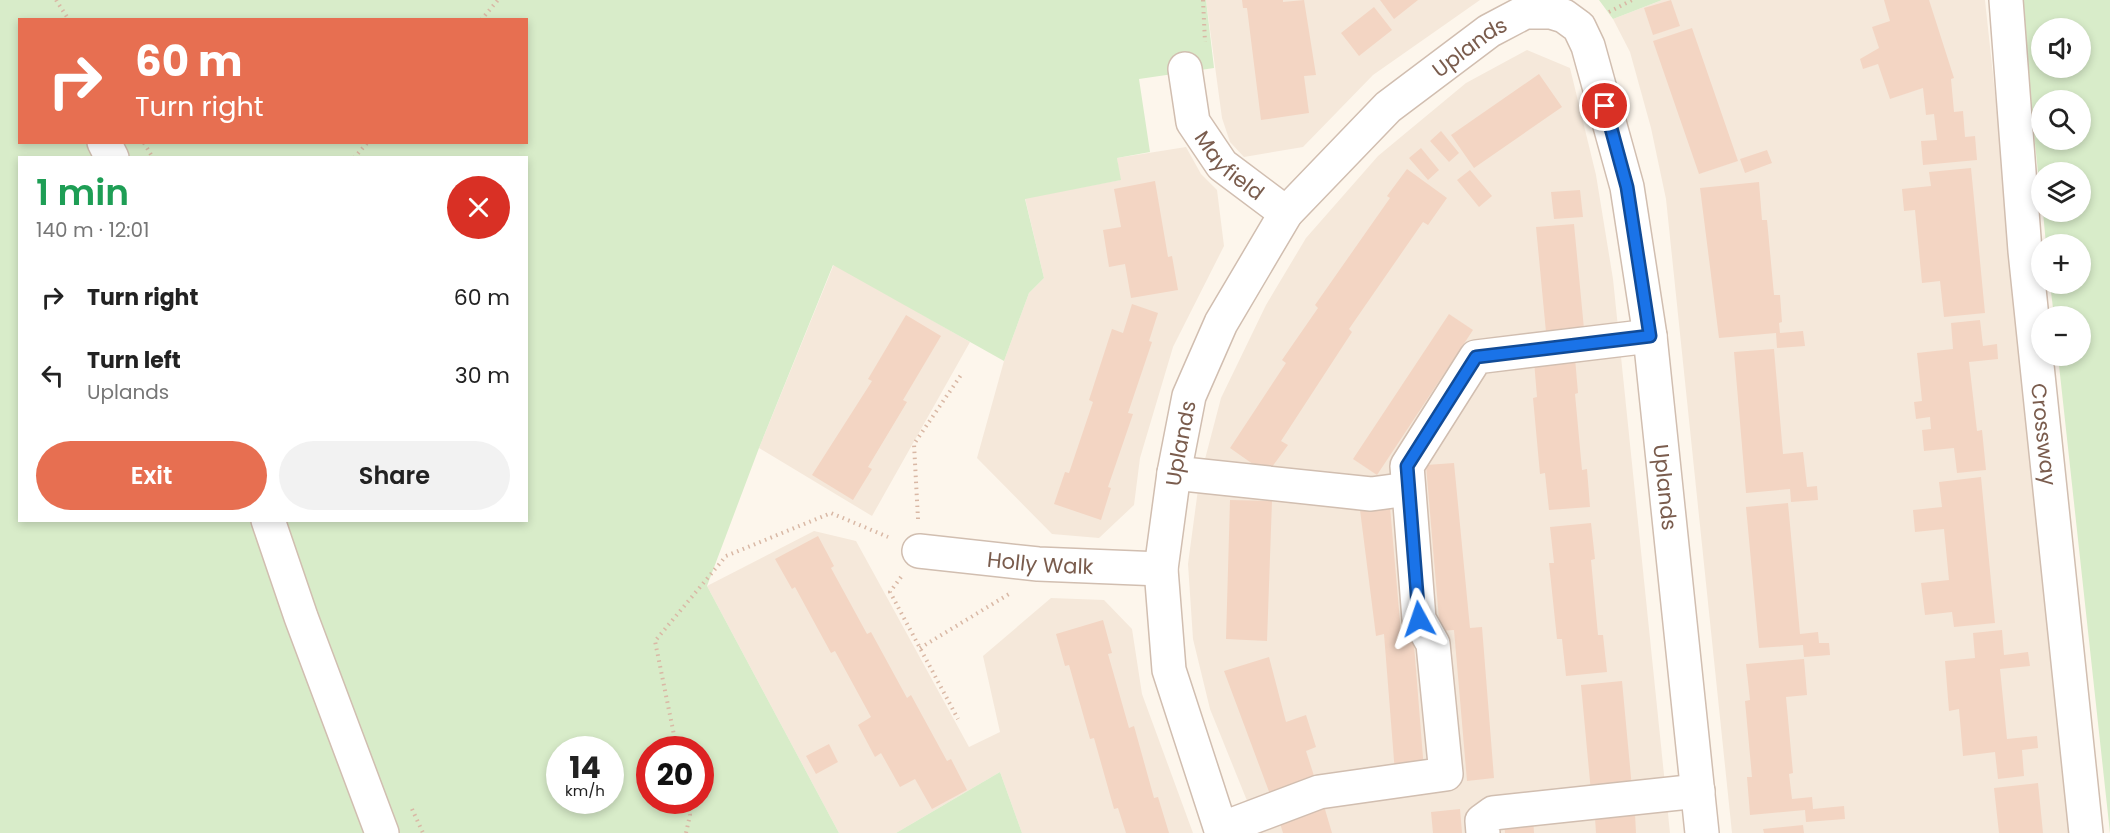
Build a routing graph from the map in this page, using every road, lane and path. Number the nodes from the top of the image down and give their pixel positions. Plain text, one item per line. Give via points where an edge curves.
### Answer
1 (56, 0) edge
2 (498, 0) edge
3 (2006, 0) edge
4 (68, 18) edge
5 (483, 18) edge
6 (1185, 69) dead end
7 (366, 144) edge
8 (356, 156) edge
9 (1286, 213) junction
10 (1650, 336) junction
11 (961, 375) dead end
12 (1174, 473) junction
13 (1408, 489) junction
14 (269, 522) edge
15 (919, 551) junction
16 (1028, 563) junction
17 (1161, 569) junction
18 (920, 648) junction
19 (958, 719) dead end
20 (674, 736) edge
21 (1698, 791) junction
22 (690, 814) edge
23 (1222, 831) edge
24 (382, 833) edge
25 (686, 833) edge
26 (1483, 833) edge
27 (1702, 833) edge
28 (2086, 833) edge

1 - 4 path
2 - 5 path
3 - 28 street, Crossway via 2025,251
6 - 9 street, Mayfield via 1193,122 1222,165
7 - 8 path
9 - 10 street, Uplands via 1388,107 1489,31 1525,12 1564,16 1579,27 1588,46 1627,187
9 - 12 street, Uplands via 1221,322 1189,396
10 - 13 street via 1476,357 1407,466
10 - 21 street, Uplands
11 - 15 path via 914,444
12 - 13 street via 1371,494
12 - 17 street, Uplands
13 - 23 street via 1419,619 1433,644 1446,774 1319,792
14 - 24 street
15 - 16 street, Holly Walk
15 - 18 path via 890,592
15 - 20 path via 831,513 726,555 655,641
16 - 17 street, Holly Walk
16 - 18 path via 1007,597
17 - 23 street, Uplands via 1169,670
18 - 19 path
21 - 26 street via 1492,813 1482,821
21 - 27 street, Uplands
22 - 25 path

